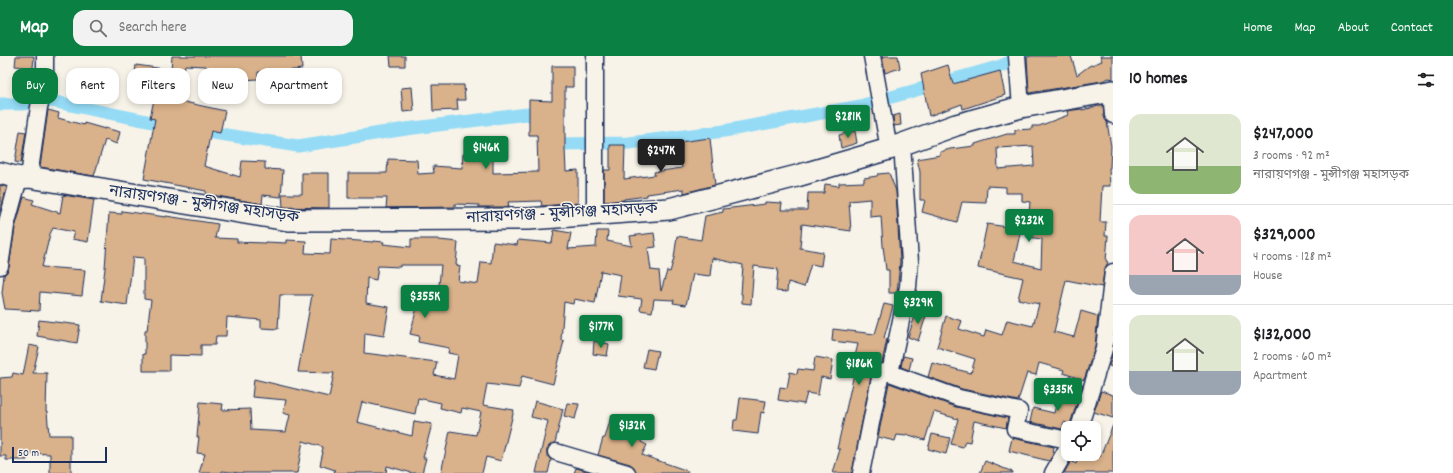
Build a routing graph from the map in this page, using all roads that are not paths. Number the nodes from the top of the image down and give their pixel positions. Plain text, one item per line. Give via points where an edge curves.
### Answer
1 (45, 56) edge
2 (595, 56) edge
3 (1017, 56) edge
4 (874, 63) edge
5 (1112, 91) edge
6 (1021, 107) junction
7 (1113, 115) edge
8 (895, 146) junction
9 (16, 176) edge
10 (595, 214) junction
11 (0, 266) edge
12 (1113, 272) edge
13 (890, 373) junction
14 (1081, 421) edge
15 (1061, 439) edge
16 (556, 452) dead end
17 (1061, 459) edge
18 (626, 473) edge
19 (861, 473) edge
20 (1053, 473) edge

1 - 9 street via 45,84
2 - 10 street
3 - 6 street
4 - 8 street via 881,107
5 - 6 main road, নারায়ণগঞ্জ - মুন্সীগঞ্জ মহাসড়ক
5 - 7 street
6 - 8 main road, নারায়ণগঞ্জ - মুন্সীগঞ্জ মহাসড়ক via 956,125
8 - 10 main road, নারায়ণগঞ্জ - মুন্সীগঞ্জ মহাসড়ক via 797,176 669,208
8 - 13 street via 910,262
9 - 10 main road, নারায়ণগঞ্জ - মুন্সীগঞ্জ মহাসড়ক via 288,220 528,219
9 - 11 street
12 - 14 street via 1104,349
13 - 15 street via 959,398 1019,411 1015,429
13 - 19 street via 880,373
16 - 18 street
17 - 20 street

